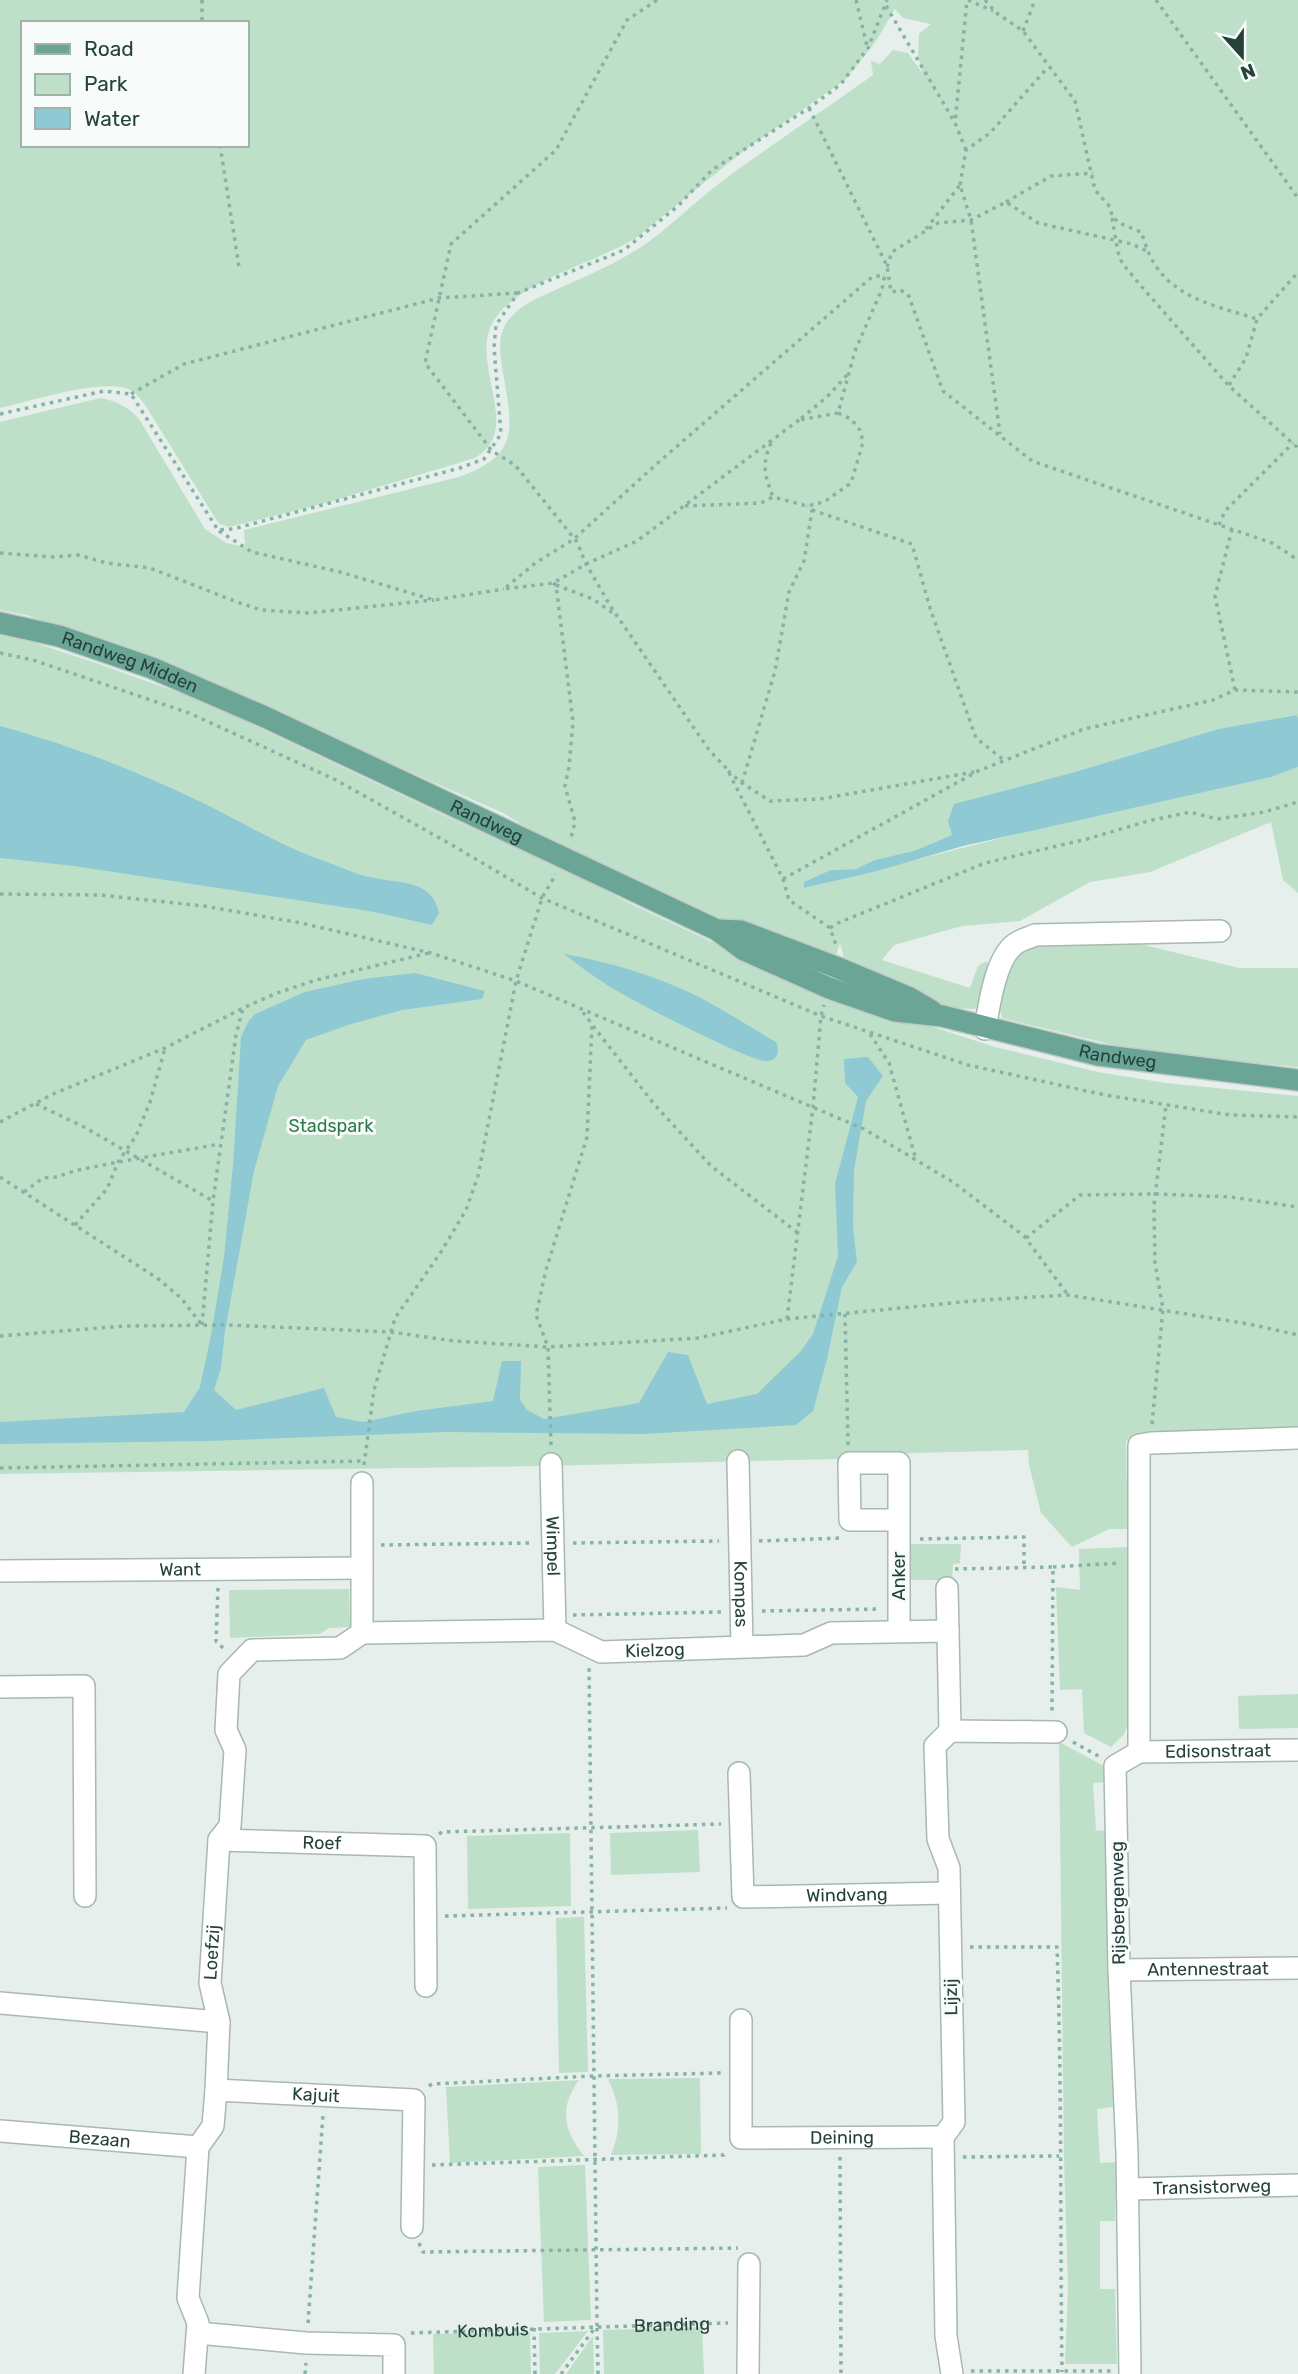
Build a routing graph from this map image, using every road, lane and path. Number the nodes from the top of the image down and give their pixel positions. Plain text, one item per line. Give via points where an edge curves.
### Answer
1 (202, 0) edge
2 (657, 0) edge
3 (856, 0) edge
4 (967, 0) edge
5 (985, 0) edge
6 (1035, 0) edge
7 (1156, 0) edge
8 (886, 3) edge
9 (995, 12) junction
10 (202, 21) edge
11 (1023, 31) junction
12 (868, 48) junction
13 (1048, 67) junction
14 (810, 108) junction
15 (956, 123) junction
16 (220, 147) edge
17 (966, 150) junction
18 (1093, 173) junction
19 (960, 185) junction
20 (1298, 198) edge
21 (1006, 202) junction
22 (1112, 216) junction
23 (971, 220) junction
24 (923, 233) junction
25 (1117, 242) junction
26 (1149, 252) junction
27 (887, 266) junction
28 (240, 267) dead end
29 (1298, 272) edge
30 (885, 275) junction
31 (518, 293) junction
32 (439, 298) junction
33 (1257, 319) junction
34 (850, 373) junction
35 (1229, 386) junction
36 (131, 394) junction
37 (838, 413) junction
38 (0, 414) edge
39 (799, 420) junction
40 (1001, 436) junction
41 (772, 442) junction
42 (1293, 443) junction
43 (1298, 448) edge
44 (492, 451) junction
45 (773, 497) junction
46 (685, 506) junction
47 (807, 506) junction
48 (812, 510) junction
49 (1220, 525) junction
50 (1232, 529) junction
51 (218, 530) junction
52 (574, 539) junction
53 (0, 553) edge
54 (1298, 561) edge
55 (586, 564) junction
56 (554, 584) junction
57 (504, 589) junction
58 (434, 600) junction
59 (621, 619) junction
60 (0, 623) edge
61 (1235, 690) junction
62 (1298, 692) edge
63 (257, 713) joint
64 (1005, 761) junction
65 (727, 769) junction
66 (978, 771) junction
67 (742, 783) junction
68 (1298, 802) edge
69 (565, 859) junction
70 (783, 879) junction
71 (0, 894) edge
72 (830, 928) junction
73 (716, 930) junction
74 (1220, 931) dead end
75 (431, 953) junction
76 (836, 967) junction
77 (516, 981) junction
78 (829, 988) junction
79 (243, 1008) junction
80 (581, 1010) junction
81 (942, 1016) junction
82 (592, 1024) junction
83 (985, 1028) junction
84 (869, 1032) dead end
85 (165, 1048) junction
86 (1298, 1080) edge
87 (36, 1104) junction
88 (1166, 1105) dead end
89 (813, 1107) junction
90 (0, 1122) edge
91 (220, 1144) junction
92 (127, 1151) junction
93 (138, 1159) junction
94 (916, 1160) junction
95 (118, 1162) junction
96 (0, 1177) edge
97 (24, 1193) junction
98 (1156, 1194) junction
99 (213, 1201) junction
100 (1298, 1208) edge
101 (75, 1225) junction
102 (798, 1233) junction
103 (1026, 1238) junction
104 (1068, 1295) junction
105 (1163, 1309) junction
106 (842, 1315) junction
107 (787, 1319) junction
108 (202, 1325) junction
109 (391, 1332) junction
110 (1298, 1335) edge
111 (0, 1336) edge
112 (548, 1347) junction
113 (551, 1436) dead end
114 (1298, 1438) edge
115 (366, 1443) dead end
116 (1139, 1445) junction
117 (365, 1461) dead end
118 (738, 1461) dead end
119 (849, 1463) junction
120 (551, 1464) dead end
121 (0, 1468) edge
122 (362, 1483) dead end
123 (850, 1520) junction
124 (899, 1529) junction
125 (738, 1541) junction
126 (554, 1543) junction
127 (378, 1545) dead end
128 (1138, 1563) junction
129 (1024, 1567) junction
130 (1053, 1567) junction
131 (362, 1568) junction
132 (218, 1569) junction
133 (0, 1571) edge
134 (947, 1588) joint
135 (555, 1630) junction
136 (900, 1631) junction
137 (948, 1631) junction
138 (362, 1633) junction
139 (589, 1646) junction
140 (742, 1646) junction
141 (238, 1665) junction
142 (0, 1687) edge
143 (950, 1731) junction
144 (1054, 1732) junction
145 (1298, 1750) edge
146 (1139, 1752) junction
147 (1115, 1766) junction
148 (739, 1773) dead end
149 (741, 1823) junction
150 (590, 1829) junction
151 (219, 1840) junction
152 (425, 1846) junction
153 (948, 1893) junction
154 (85, 1896) dead end
155 (743, 1897) junction
156 (592, 1911) junction
157 (426, 1916) junction
158 (950, 1947) junction
159 (1298, 1968) edge
160 (1119, 1970) junction
161 (426, 1986) dead end
162 (0, 2003) edge
163 (741, 2020) dead end
164 (219, 2022) junction
165 (741, 2073) junction
166 (593, 2076) junction
167 (216, 2090) junction
168 (324, 2095) junction
169 (414, 2099) junction
170 (0, 2131) edge
171 (741, 2138) junction
172 (840, 2138) junction
173 (198, 2147) junction
174 (943, 2147) junction
175 (1059, 2156) junction
176 (594, 2159) junction
177 (413, 2166) junction
178 (1298, 2185) edge
179 (1128, 2189) junction
180 (412, 2227) joint
181 (596, 2249) junction
182 (749, 2264) joint
183 (748, 2322) junction
184 (597, 2325) junction
185 (534, 2328) junction
186 (198, 2333) junction
187 (306, 2343) junction
188 (394, 2345) junction
189 (952, 2372) edge
190 (1062, 2372) junction
191 (1130, 2373) edge
192 (194, 2374) edge
193 (305, 2374) edge
194 (394, 2374) edge
195 (536, 2374) edge
196 (561, 2374) edge
197 (598, 2374) edge
198 (748, 2374) edge
199 (841, 2374) edge

1 - 10 path
2 - 32 path via 627,20 556,150 451,244
3 - 12 path
4 - 9 path
4 - 15 path
5 - 9 path
6 - 11 path
7 - 20 path
8 - 12 path
8 - 15 path
9 - 11 path
11 - 13 path
12 - 14 path via 842,83
13 - 17 path via 990,133
13 - 18 path via 1075,101
14 - 27 path
14 - 31 path via 712,170 678,206 624,250
15 - 17 path
16 - 28 path
17 - 19 path
18 - 21 path via 1051,176
18 - 22 path via 1095,190 1110,206
19 - 23 path
19 - 24 path
21 - 23 path
21 - 25 path via 1038,223
22 - 25 path
22 - 26 path via 1140,232
23 - 24 path via 938,223
23 - 40 path
24 - 27 path via 892,252
25 - 26 path
25 - 35 path via 1122,263
26 - 33 path via 1169,283 1195,299
27 - 30 path
27 - 40 path via 891,292 908,294 943,391
29 - 33 path
30 - 34 path
30 - 52 path via 862,285
31 - 32 path
31 - 44 path via 496,325 501,434
32 - 36 path via 184,364
32 - 44 path via 425,363
33 - 35 path via 1246,358
34 - 37 path
34 - 39 path
35 - 42 path
36 - 38 path via 104,391
36 - 51 path
37 - 39 path
37 - 47 path via 860,430 863,442 857,466 851,483 824,502
39 - 41 path
40 - 49 path via 1032,461
41 - 45 path via 765,476
41 - 46 path
42 - 43 path
42 - 49 path via 1225,511
44 - 51 path via 460,468
44 - 52 path via 515,465
45 - 46 path via 761,503
45 - 47 path
46 - 55 path via 637,541
47 - 48 path
48 - 64 path via 912,544 976,738
48 - 67 path via 804,561 789,592 775,671
49 - 50 path
50 - 54 path via 1272,543
50 - 61 path via 1214,596
51 - 58 path via 252,552
52 - 55 path
52 - 57 path
53 - 58 path via 78,555 150,568 261,610 308,613
55 - 56 path
55 - 59 path
56 - 57 path
56 - 59 path via 593,599
56 - 69 path via 573,722 565,786 575,822
57 - 58 path
59 - 65 path via 696,732
60 - 63 main road, Randweg Midden via 59,636 152,668
61 - 62 path
61 - 64 path via 1213,700 1084,729
63 - 69 main road, Randweg
64 - 66 path
65 - 67 path
65 - 70 path
66 - 67 path via 820,799 770,801
66 - 70 path
68 - 72 path via 1217,819 1190,812 1169,816 985,863
69 - 73 main road, Randweg
69 - 77 path via 542,898
70 - 72 path via 789,900
71 - 75 path via 100,895 204,906
72 - 76 path via 839,958
73 - 76 main road, Randweg via 741,931
73 - 78 main road, Randweg via 744,950
74 - 83 street via 1035,935 1013,945 1003,961
75 - 77 path
75 - 79 path via 316,980
76 - 81 main road, Randweg
77 - 80 path
77 - 109 path via 466,1210 395,1318
78 - 81 main road, Randweg via 895,1011
78 - 89 path via 821,1016
79 - 85 path
79 - 91 path
80 - 82 path
80 - 89 path
81 - 83 main road, Randweg
82 - 102 path via 654,1104 711,1166
82 - 112 path via 587,1137 536,1315
83 - 86 main road, Randweg via 1098,1055
84 - 94 path via 889,1063
85 - 87 path
85 - 92 path via 144,1119
87 - 90 path
87 - 92 path
88 - 98 path
89 - 94 path via 864,1129
89 - 102 path
91 - 93 path
91 - 99 path
92 - 93 path
92 - 95 path
93 - 95 path
93 - 99 path
94 - 103 path
95 - 97 path via 43,1178
95 - 101 path via 107,1189
96 - 97 path
97 - 101 path
98 - 100 path via 1231,1197
98 - 103 path via 1080,1195
98 - 105 path via 1155,1263
99 - 108 path
101 - 108 path via 157,1279 181,1298
102 - 107 path
103 - 104 path
104 - 105 path
104 - 106 path
105 - 110 path
105 - 116 path via 1152,1424
106 - 107 path
106 - 119 path
107 - 112 path via 698,1338
108 - 109 path
108 - 111 path via 125,1325
109 - 112 path
109 - 115 path via 374,1390
112 - 113 path
114 - 116 street
116 - 128 street
117 - 121 path
118 - 125 street, Kompas
119 - 123 street
119 - 124 street, Anker via 899,1463
120 - 126 street, Wimpel
122 - 131 street
123 - 124 street
123 - 125 path via 842,1520 842,1538
124 - 129 path via 1024,1537
124 - 136 street, Anker
125 - 126 path
125 - 140 street, Kompas
126 - 127 path
126 - 135 street, Wimpel
128 - 130 path
128 - 146 street
129 - 130 path
129 - 134 path via 956,1569 955,1580
130 - 144 path
131 - 132 street, Want
131 - 138 street
132 - 133 street, Want
132 - 141 path via 216,1641
134 - 137 street
135 - 138 street, Kielzog
135 - 139 street, Kielzog
136 - 137 street, Kielzog
136 - 140 street, Kielzog via 831,1633 804,1644
137 - 143 street
138 - 141 street via 340,1648 252,1650
139 - 140 street, Kielzog via 601,1652
139 - 150 path
141 - 151 street, Loefzij via 229,1674 226,1730 235,1750 230,1826
142 - 154 street via 84,1686
143 - 144 street
143 - 153 street, Lijzij via 935,1746 938,1839 949,1868
144 - 147 path
145 - 146 street, Edisonstraat
146 - 147 street
147 - 160 street, Rijsbergenweg
148 - 149 street
149 - 150 path
149 - 155 street
150 - 152 path via 442,1832
150 - 156 path
151 - 152 street, Roef
151 - 164 street, Loefzij via 211,1983
152 - 157 street
153 - 155 street, Windvang
153 - 158 street, Lijzij
155 - 156 path via 729,1908
156 - 157 path
156 - 166 path
157 - 161 street
158 - 174 street, Lijzij via 954,2122
158 - 175 path via 1057,1947
159 - 160 street, Antennestraat
160 - 179 street, Rijsbergenweg
162 - 164 street
163 - 165 street
164 - 167 street, Loefzij
165 - 166 path
165 - 171 street
166 - 169 path via 432,2084
166 - 176 path
167 - 168 street, Kajuit
167 - 173 street, Loefzij via 213,2126
168 - 169 street, Kajuit
168 - 187 path
169 - 177 street
170 - 173 street, Bezaan
171 - 172 street, Deining
171 - 176 path via 724,2155
172 - 174 street, Deining
172 - 199 path
173 - 186 street, Loefzij via 188,2298
174 - 175 path
174 - 189 street, Lijzij via 946,2336
175 - 190 path
176 - 177 path
176 - 181 path
177 - 180 street
178 - 179 street, Transistorweg
179 - 191 street, Rijsbergenweg
180 - 181 path via 423,2252
181 - 182 path via 737,2248
181 - 184 path
182 - 183 street
183 - 184 path, Branding
183 - 198 street
184 - 185 path, Kombuis
184 - 196 path
184 - 197 path
185 - 188 path, Kombuis via 412,2332
185 - 195 path
186 - 187 street
186 - 192 street, Loefzij
187 - 188 street
187 - 193 path
188 - 194 street
189 - 190 path
190 - 191 path

